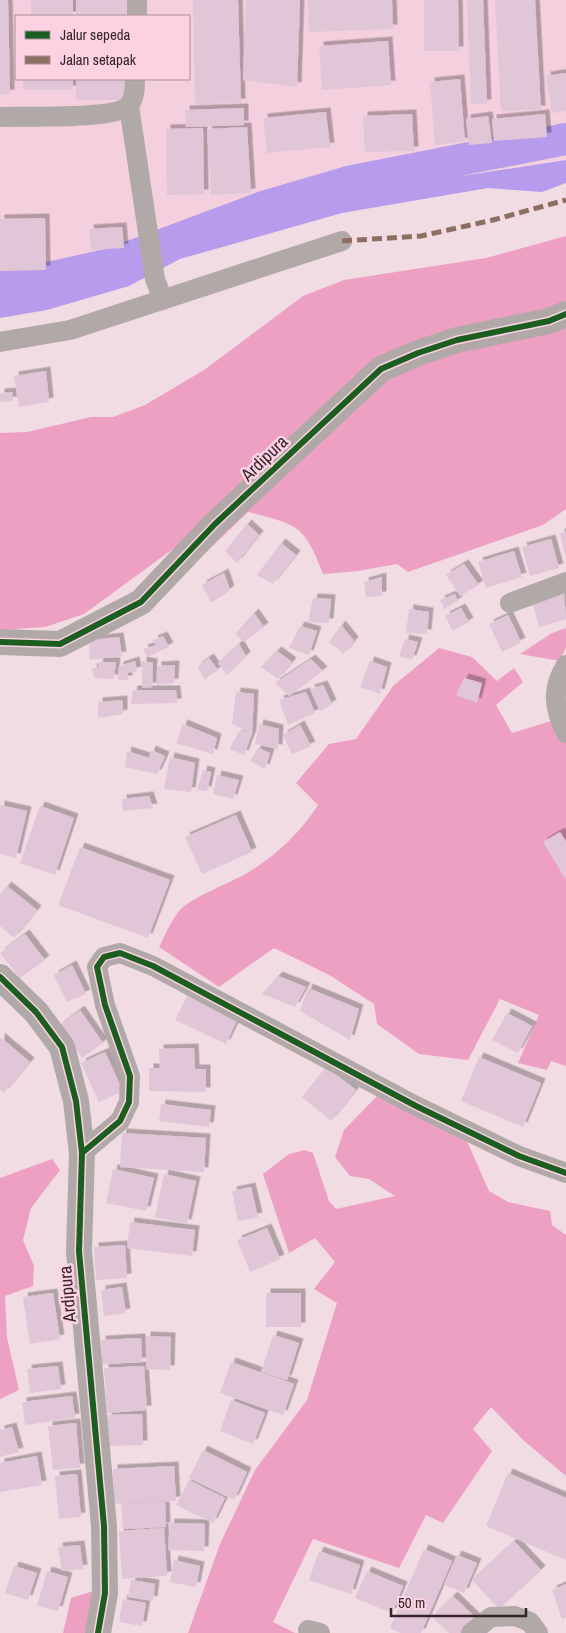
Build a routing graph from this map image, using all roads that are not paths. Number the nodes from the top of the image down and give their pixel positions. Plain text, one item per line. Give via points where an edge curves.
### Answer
1 (137, 0) edge
2 (137, 15) edge
3 (135, 80) edge
4 (129, 106) junction
5 (0, 117) edge
6 (342, 241) dead end
7 (163, 300) junction
8 (566, 314) edge
9 (0, 342) edge
10 (566, 582) edge
11 (510, 603) dead end
12 (0, 642) edge
13 (566, 665) edge
14 (566, 733) edge
15 (0, 977) edge
16 (82, 1153) junction
17 (566, 1172) edge
18 (98, 1633) edge
19 (471, 1633) edge
20 (538, 1633) edge

1 - 2 street
3 - 4 street
4 - 5 street via 118,112 97,115
4 - 7 street via 155,279
6 - 7 street
7 - 9 street via 70,330
8 - 12 street, Ardipura via 533,325 457,340 381,369 216,524 141,602 60,644
10 - 11 street
13 - 14 street via 555,693 557,715
15 - 16 street, Ardipura via 36,1012 62,1047 76,1101
16 - 17 street via 120,1121 130,1102 130,1076 105,1005 97,967 104,957 120,953 153,966 416,1106 519,1156
16 - 18 street, Ardipura via 78,1250 104,1526 105,1593
19 - 20 street via 492,1617 516,1616 530,1622

